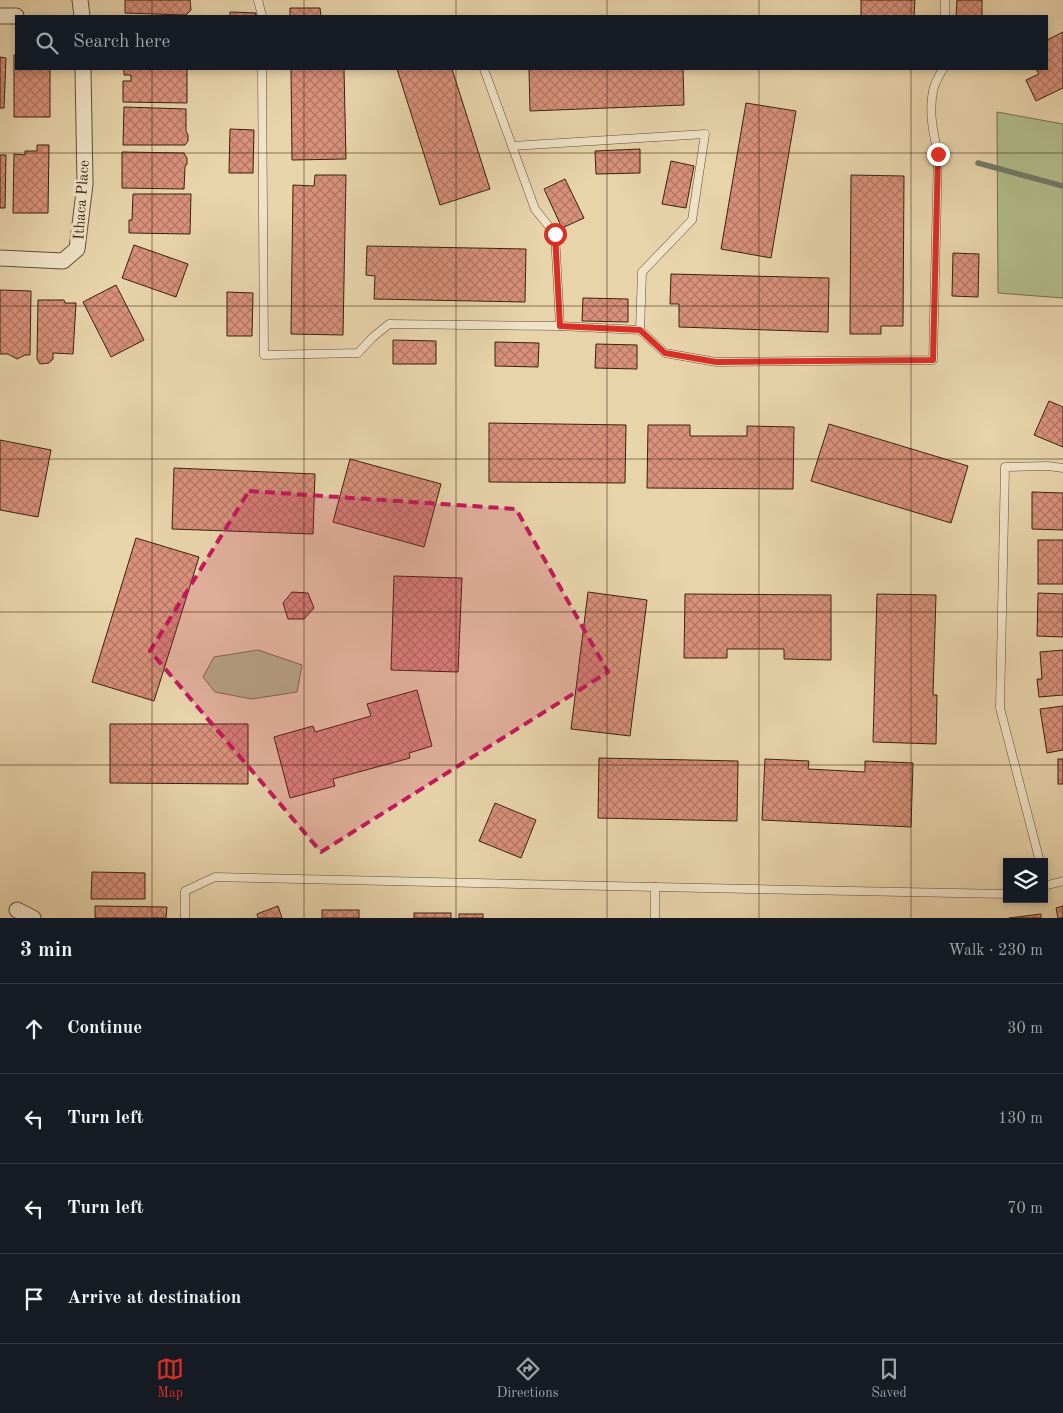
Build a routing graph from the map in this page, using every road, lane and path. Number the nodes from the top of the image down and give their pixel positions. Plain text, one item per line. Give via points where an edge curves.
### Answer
1 (80, 0) edge
2 (258, 0) edge
3 (945, 0) edge
4 (82, 15) edge
5 (262, 15) edge
6 (945, 15) edge
7 (0, 16) edge
8 (15, 16) edge
9 (83, 70) edge
10 (262, 70) edge
11 (484, 70) edge
12 (942, 70) edge
13 (512, 146) junction
14 (0, 258) edge
15 (560, 326) junction
16 (640, 330) junction
17 (1063, 468) edge
18 (1039, 858) edge
19 (1063, 881) edge
20 (1048, 885) edge
21 (655, 887) junction
22 (1003, 894) edge
23 (17, 910) dead end
24 (33, 918) edge
25 (184, 918) edge
26 (655, 918) edge

1 - 4 street
2 - 5 lane
3 - 6 lane
7 - 8 street
9 - 14 street, Ithaca Place via 85,184 77,249 63,261
10 - 15 lane via 264,355 358,353 389,324
11 - 13 lane
12 - 16 lane via 934,87 931,108 938,154 933,360 716,362 665,353
13 - 15 lane via 535,209 555,234
13 - 16 lane via 705,134 692,220 642,272
15 - 16 lane
17 - 18 lane via 1006,466 1000,708
19 - 20 lane
21 - 22 lane
21 - 25 lane via 215,877 185,891
21 - 26 lane
23 - 24 street

